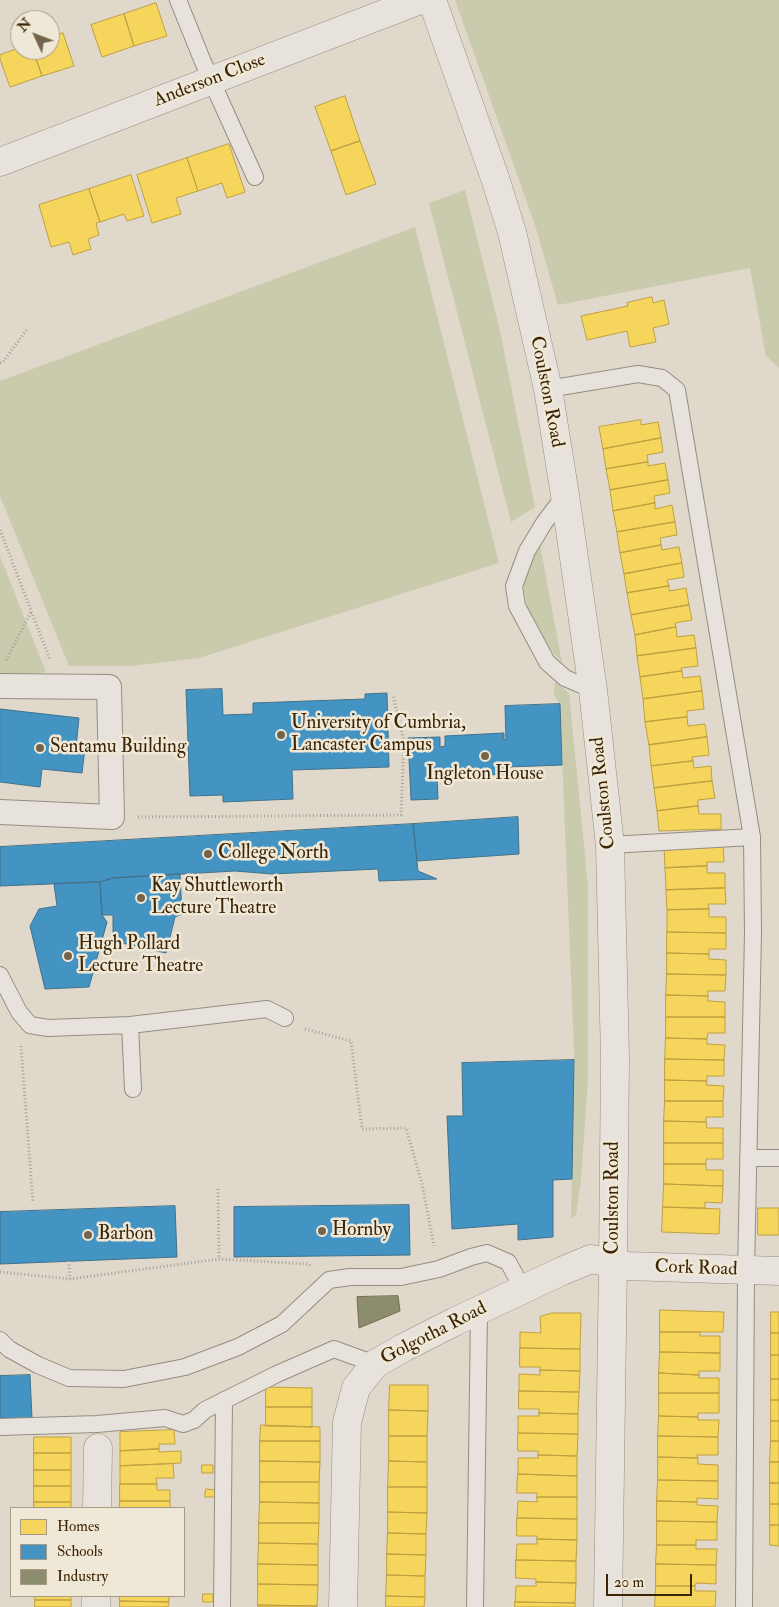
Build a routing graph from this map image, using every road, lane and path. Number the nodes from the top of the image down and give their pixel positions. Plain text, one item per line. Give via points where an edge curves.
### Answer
1 (178, 0) edge
2 (420, 0) edge
3 (432, 0) edge
4 (211, 81) junction
5 (0, 162) edge
6 (255, 177) dead end
7 (28, 328) dead end
8 (0, 356) edge
9 (1, 363) edge
10 (548, 389) junction
11 (565, 494) junction
12 (0, 530) edge
13 (2, 542) edge
14 (31, 611) junction
15 (2, 675) edge
16 (61, 686) junction
17 (593, 690) junction
18 (393, 695) dead end
19 (0, 812) edge
20 (112, 817) junction
21 (752, 837) junction
22 (610, 845) junction
23 (0, 975) edge
24 (19, 1012) junction
25 (285, 1018) dead end
26 (130, 1025) junction
27 (308, 1030) dead end
28 (133, 1089) dead end
29 (748, 1158) junction
30 (779, 1158) edge
31 (218, 1189) dead end
32 (33, 1203) dead end
33 (219, 1259) junction
34 (70, 1261) dead end
35 (614, 1262) junction
36 (439, 1269) junction
37 (746, 1271) junction
38 (779, 1271) edge
39 (0, 1272) edge
40 (70, 1279) junction
41 (330, 1280) junction
42 (523, 1289) junction
43 (479, 1310) junction
44 (0, 1340) edge
45 (375, 1364) junction
46 (224, 1400) junction
47 (0, 1427) edge
48 (98, 1448) dead end
49 (97, 1507) edge
50 (222, 1607) edge
51 (343, 1607) edge
52 (475, 1607) edge
53 (608, 1607) edge
54 (744, 1607) edge

1 - 4 lane
2 - 4 street, Anderson Close
3 - 10 street, Coulston Road via 509,223
4 - 5 street, Anderson Close
4 - 6 lane
7 - 9 path
8 - 9 path
10 - 11 street, Coulston Road
10 - 21 lane via 638,374 662,378 677,390
11 - 17 street, Coulston Road
11 - 17 lane via 527,551 514,586 517,606 547,662 565,678
12 - 13 path
13 - 14 path
14 - 15 path
14 - 16 path
15 - 16 street
16 - 20 street via 109,687
17 - 22 street, Coulston Road
18 - 20 path via 404,742 401,815
19 - 20 street
21 - 22 lane
21 - 29 lane
22 - 35 street, Coulston Road via 615,1059
23 - 24 lane
24 - 26 lane via 30,1025 48,1028
24 - 32 path
25 - 26 lane via 267,1009
26 - 28 lane
27 - 36 path via 351,1041 362,1129 406,1128 422,1184
29 - 30 lane
29 - 37 lane
31 - 33 path
33 - 40 path
33 - 41 path via 308,1264
34 - 40 path
35 - 37 street, Cork Road via 627,1266
35 - 42 street, Golgotha Road via 590,1259
35 - 53 street, Coulston Road
36 - 41 lane via 401,1277
36 - 42 lane via 487,1253 508,1262
37 - 38 street, Cork Road
37 - 54 lane
39 - 40 path
41 - 44 lane via 282,1324 238,1347 185,1367 124,1379 69,1378 38,1365 9,1349
42 - 43 street, Golgotha Road
43 - 45 street, Golgotha Road
43 - 52 lane
45 - 46 lane via 334,1349
45 - 51 street, Golgotha Road via 356,1388 347,1422
46 - 47 lane via 183,1424 165,1418
46 - 50 lane
48 - 49 street

